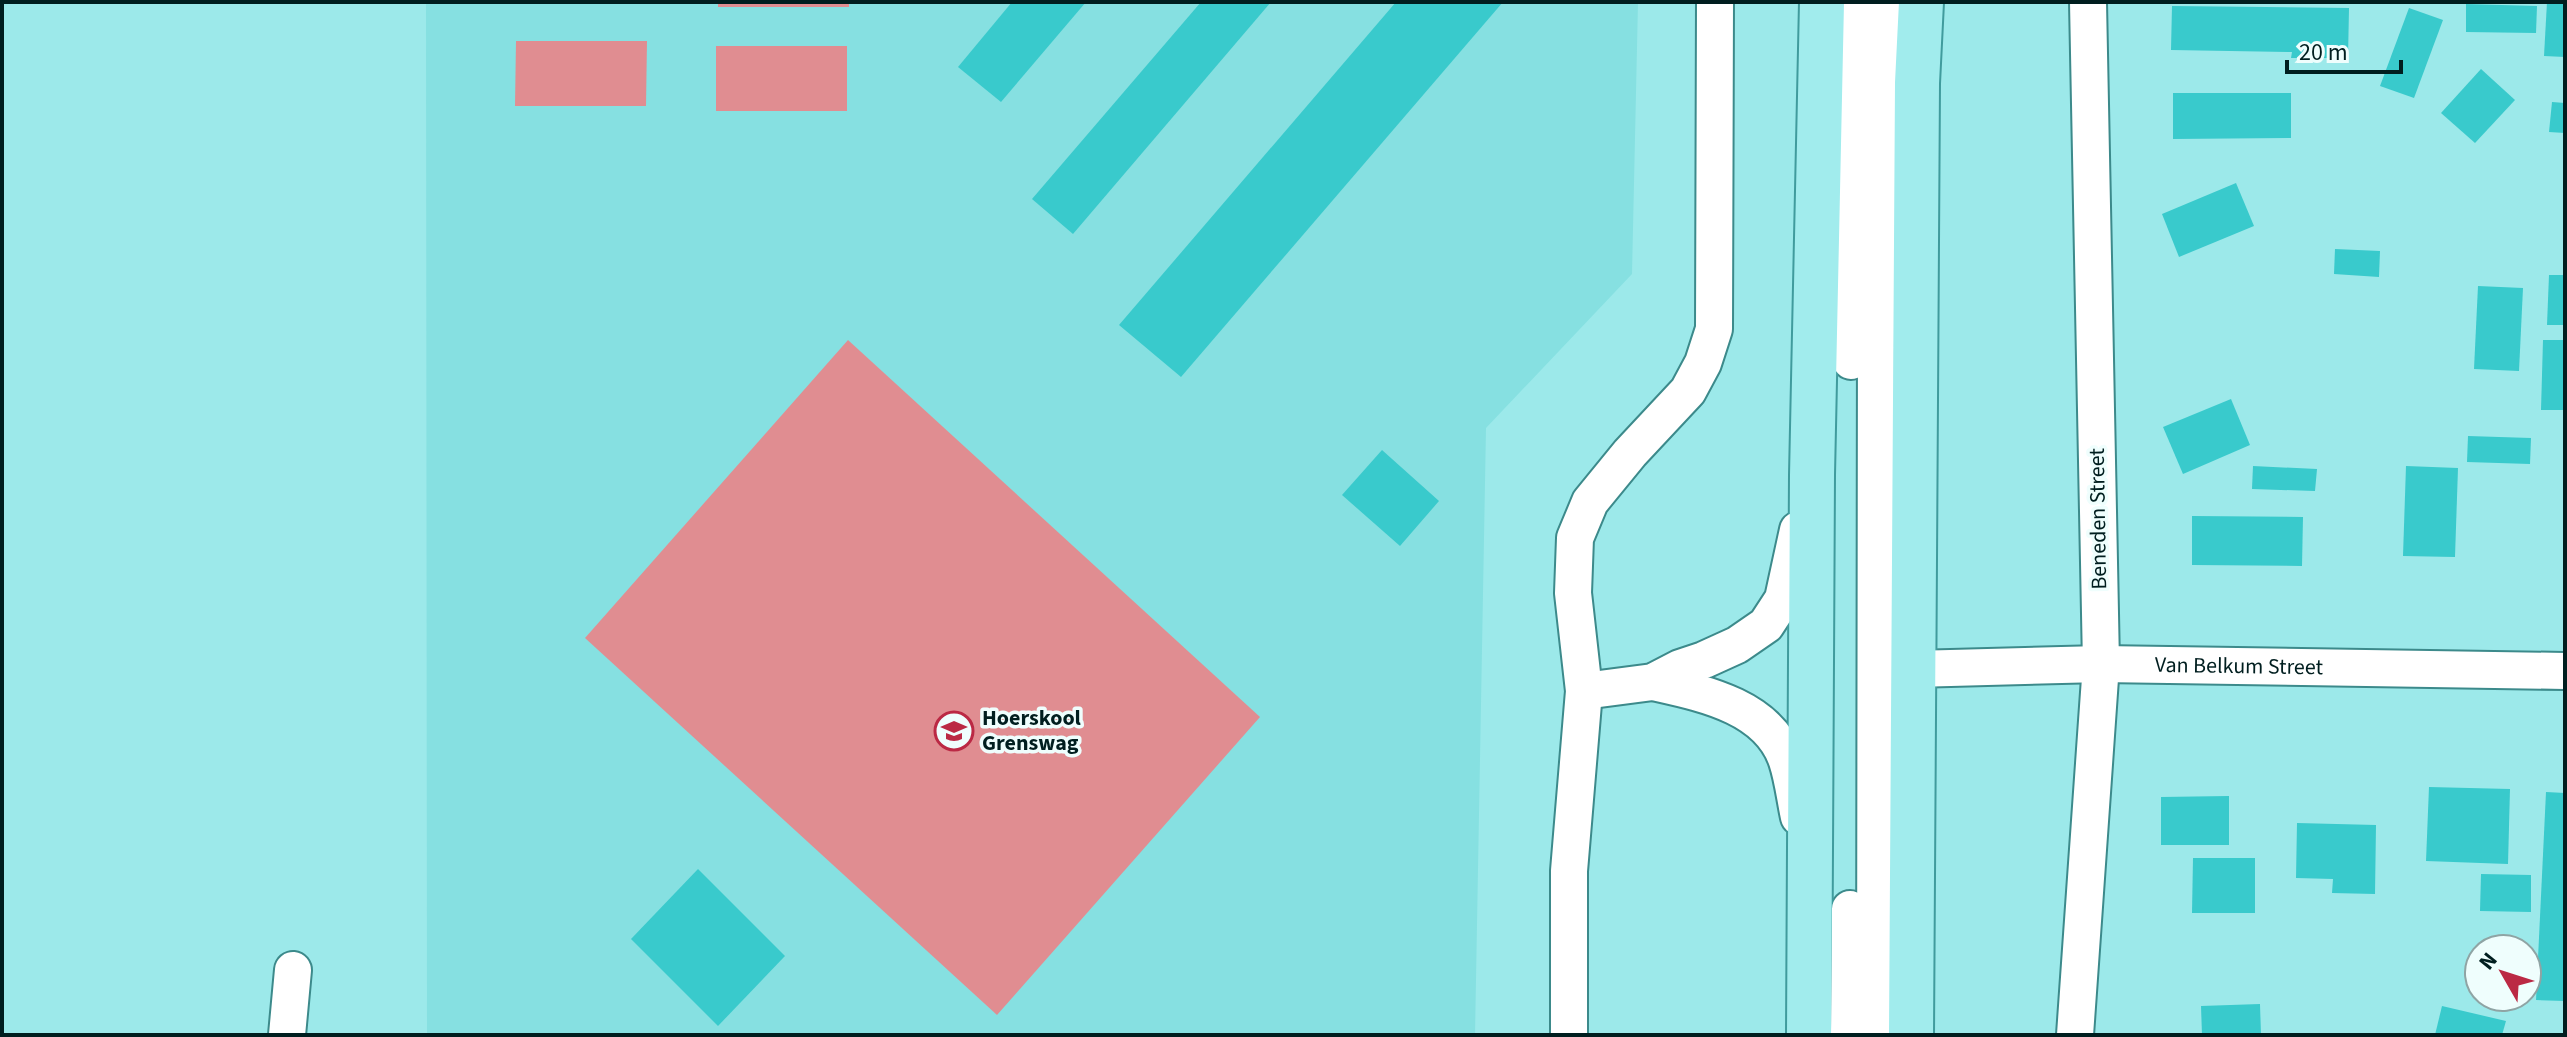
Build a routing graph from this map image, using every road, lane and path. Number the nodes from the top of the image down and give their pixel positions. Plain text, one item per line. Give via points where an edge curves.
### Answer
1 (1715, 2) edge
2 (1822, 2) edge
3 (1856, 2) edge
4 (1886, 2) edge
5 (1921, 2) edge
6 (2088, 2) edge
7 (1812, 475) junction
8 (2101, 664) junction
9 (1913, 669) junction
10 (2565, 671) edge
11 (1653, 682) junction
12 (1584, 691) junction
13 (1810, 869) junction
14 (293, 970) dead end
15 (287, 1035) edge
16 (1569, 1035) edge
17 (1809, 1035) edge
18 (1849, 1035) edge
19 (1875, 1035) edge
20 (1911, 1035) edge
21 (2075, 1035) edge

1 - 12 street via 1714,329 1688,391 1590,502 1575,538 1573,593
2 - 7 main road
3 - 18 street
4 - 19 street via 1876,329
5 - 9 main road
6 - 8 street, Beneden Street
7 - 11 street via 1783,599 1766,625 1737,645
7 - 13 main road
8 - 9 street, Van Belkum Street
8 - 10 street, Van Belkum Street
8 - 21 street, Beneden Street
9 - 20 main road
11 - 12 street
11 - 13 street via 1744,711 1771,734 1787,759
12 - 16 street via 1569,871
13 - 17 main road
14 - 15 street

